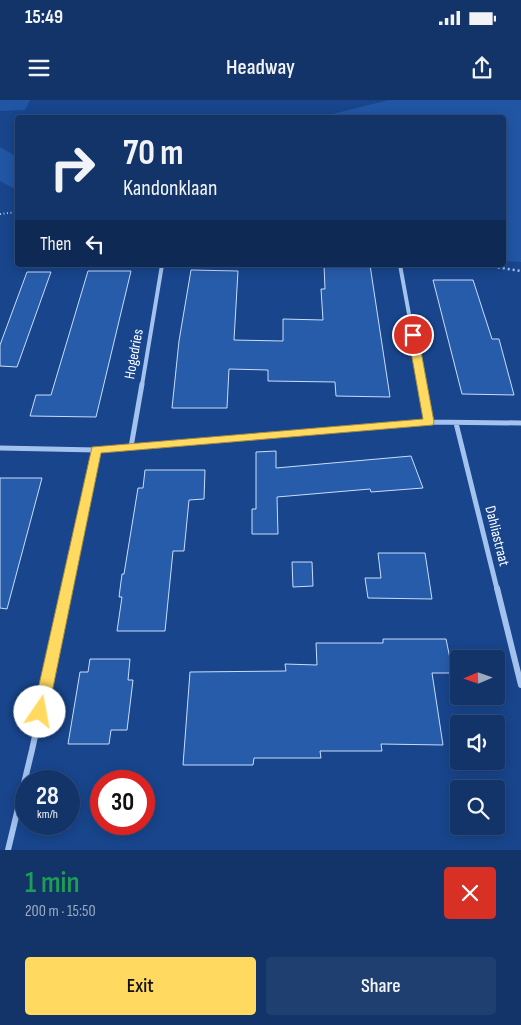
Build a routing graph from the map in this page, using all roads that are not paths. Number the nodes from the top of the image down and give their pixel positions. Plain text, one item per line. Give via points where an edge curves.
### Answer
1 (162, 267) edge
2 (400, 267) edge
3 (429, 422) junction
4 (456, 423) junction
5 (521, 423) edge
6 (131, 447) junction
7 (0, 448) edge
8 (96, 450) junction
9 (521, 685) edge
10 (8, 850) edge

1 - 6 street, Hogedries
2 - 3 street
3 - 4 street
3 - 6 street
4 - 5 street
4 - 9 street, Dahliastraat
6 - 8 street
7 - 8 street
8 - 10 street

